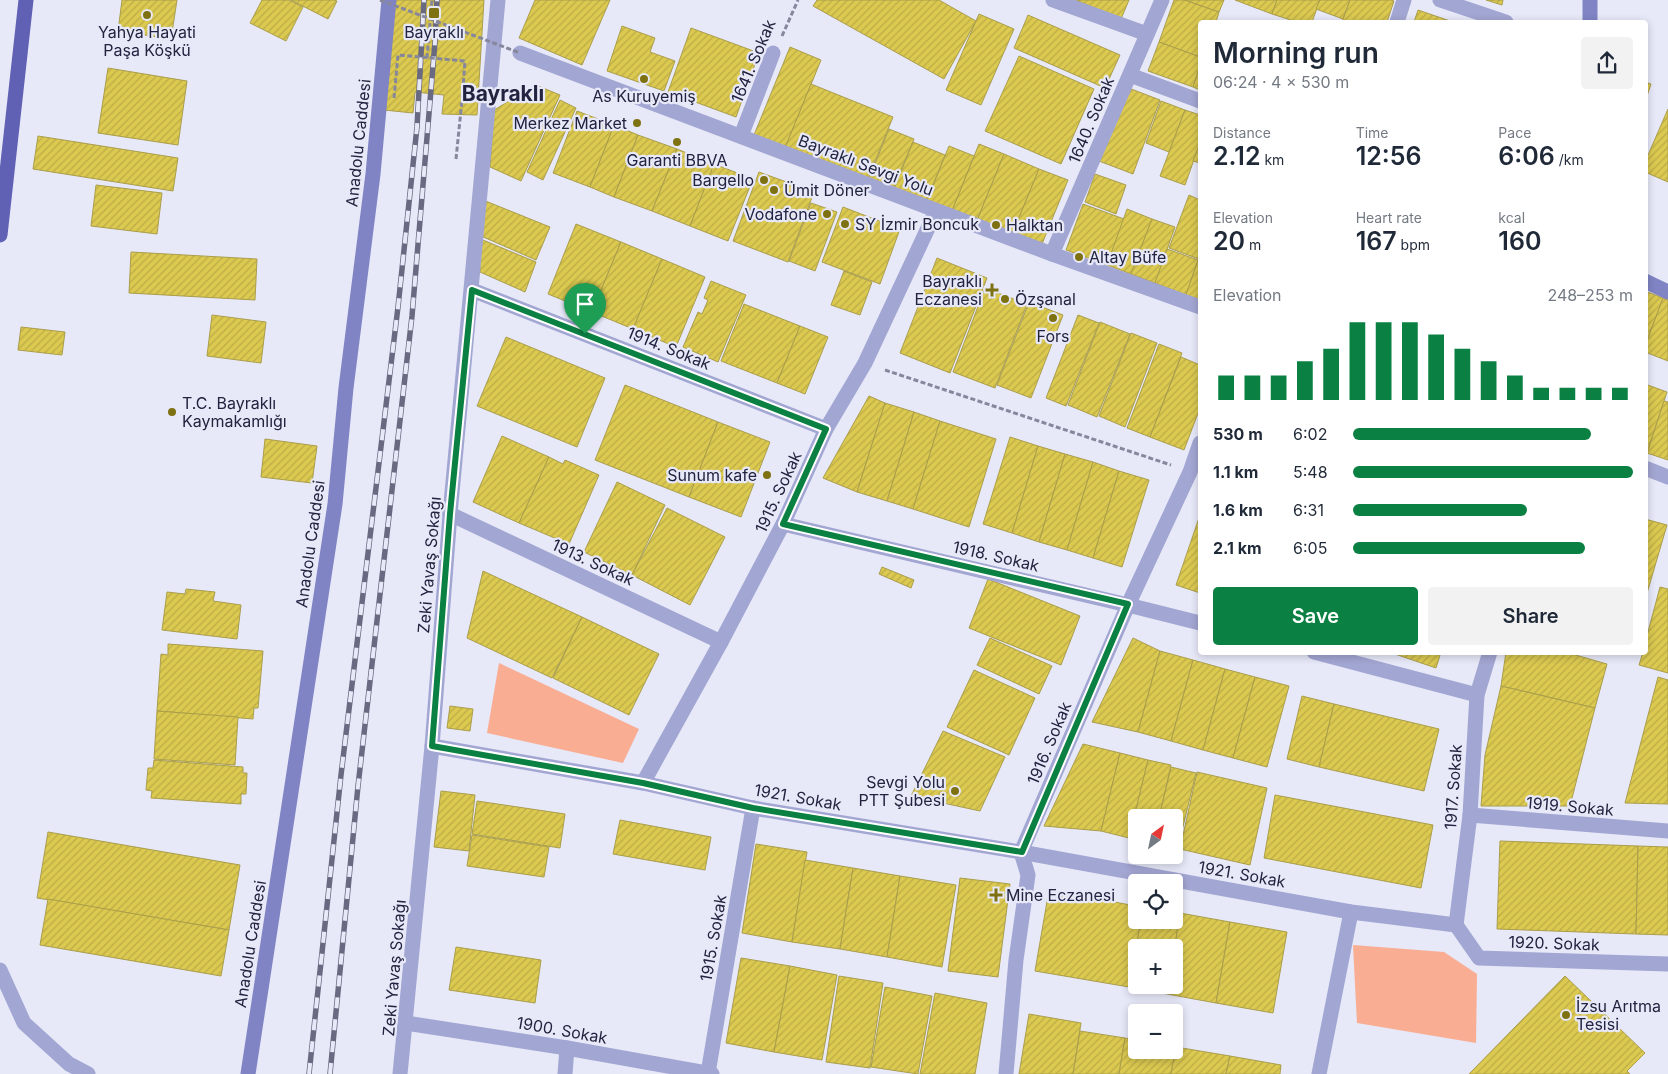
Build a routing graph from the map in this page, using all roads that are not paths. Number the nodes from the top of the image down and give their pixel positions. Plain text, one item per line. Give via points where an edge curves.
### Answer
1 (26, 0) edge
2 (387, 0) edge
3 (498, 0) edge
4 (1053, 0) edge
5 (1162, 0) edge
6 (1404, 0) edge
7 (1440, 0) edge
8 (1590, 0) edge
9 (1398, 20) edge
10 (1500, 20) edge
11 (1590, 20) edge
12 (1147, 34) junction
13 (520, 53) road end
14 (774, 53) road end
15 (1130, 75) junction
16 (1198, 100) edge
17 (741, 136) junction
18 (936, 211) junction
19 (0, 235) edge
20 (1052, 254) junction
21 (1648, 283) edge
22 (472, 290) junction
23 (1668, 292) edge
24 (1198, 306) edge
25 (826, 429) junction
26 (1198, 449) edge
27 (1648, 469) edge
28 (1668, 477) edge
29 (450, 514) junction
30 (783, 524) junction
31 (1128, 604) junction
32 (1198, 622) edge
33 (721, 642) junction
34 (1325, 655) edge
35 (1489, 655) edge
36 (1477, 695) junction
37 (432, 746) junction
38 (643, 783) junction
39 (753, 808) junction
40 (1470, 815) junction
41 (1668, 832) edge
42 (1022, 852) junction
43 (1351, 912) junction
44 (1456, 925) junction
45 (1668, 964) edge
46 (0, 970) edge
47 (406, 1023) junction
48 (567, 1048) junction
49 (708, 1073) edge
50 (88, 1074) edge
51 (248, 1074) edge
52 (400, 1074) edge
53 (565, 1074) edge
54 (712, 1074) edge
55 (1006, 1074) edge
56 (1319, 1074) edge

1 - 19 highway
2 - 51 main road, Anadolu Caddesi via 373,174 335,504
3 - 22 street, Zeki Yavaş Sokağı
4 - 12 street
5 - 12 street, 1640. Sokak
6 - 9 street
7 - 10 street
8 - 11 main road
12 - 15 street, 1640. Sokak
13 - 17 street, Bayraklı Sevgi Yolu
14 - 17 street, 1641. Sokak
15 - 16 street
15 - 20 street, 1640. Sokak
17 - 18 street, Bayraklı Sevgi Yolu
18 - 20 street, Bayraklı Sevgi Yolu
18 - 25 street, 1915. Sokak via 865,363
20 - 24 street, Bayraklı Sevgi Yolu
21 - 23 main road
22 - 25 street, 1914. Sokak
22 - 29 street, Zeki Yavaş Sokağı
25 - 30 street, 1915. Sokak
26 - 31 street, 1916. Sokak
27 - 28 street
29 - 33 street, 1913. Sokak
29 - 37 street, Zeki Yavaş Sokağı
30 - 31 street, 1918. Sokak
30 - 33 street, 1915. Sokak
31 - 32 street, 1918. Sokak
31 - 42 street, 1916. Sokak
33 - 38 street, 1915. Sokak
34 - 36 street
35 - 36 street, 1917. Sokak
36 - 40 street, 1917. Sokak
37 - 38 street, 1921. Sokak
37 - 47 street, Zeki Yavaş Sokağı
38 - 39 street, 1921. Sokak
39 - 42 street, 1921. Sokak
39 - 49 street, 1915. Sokak
40 - 41 street, 1919. Sokak
40 - 44 street, 1917. Sokak
42 - 43 street, 1921. Sokak
42 - 55 street via 1028,875 1016,960
43 - 44 street, 1921. Sokak
43 - 56 street
44 - 45 street, 1920. Sokak via 1479,958
46 - 50 street via 24,1023 70,1064
47 - 48 street, 1900. Sokak
47 - 52 street, Zeki Yavaş Sokağı
48 - 49 street, 1900. Sokak
48 - 53 street
49 - 54 street, 1900. Sokak

